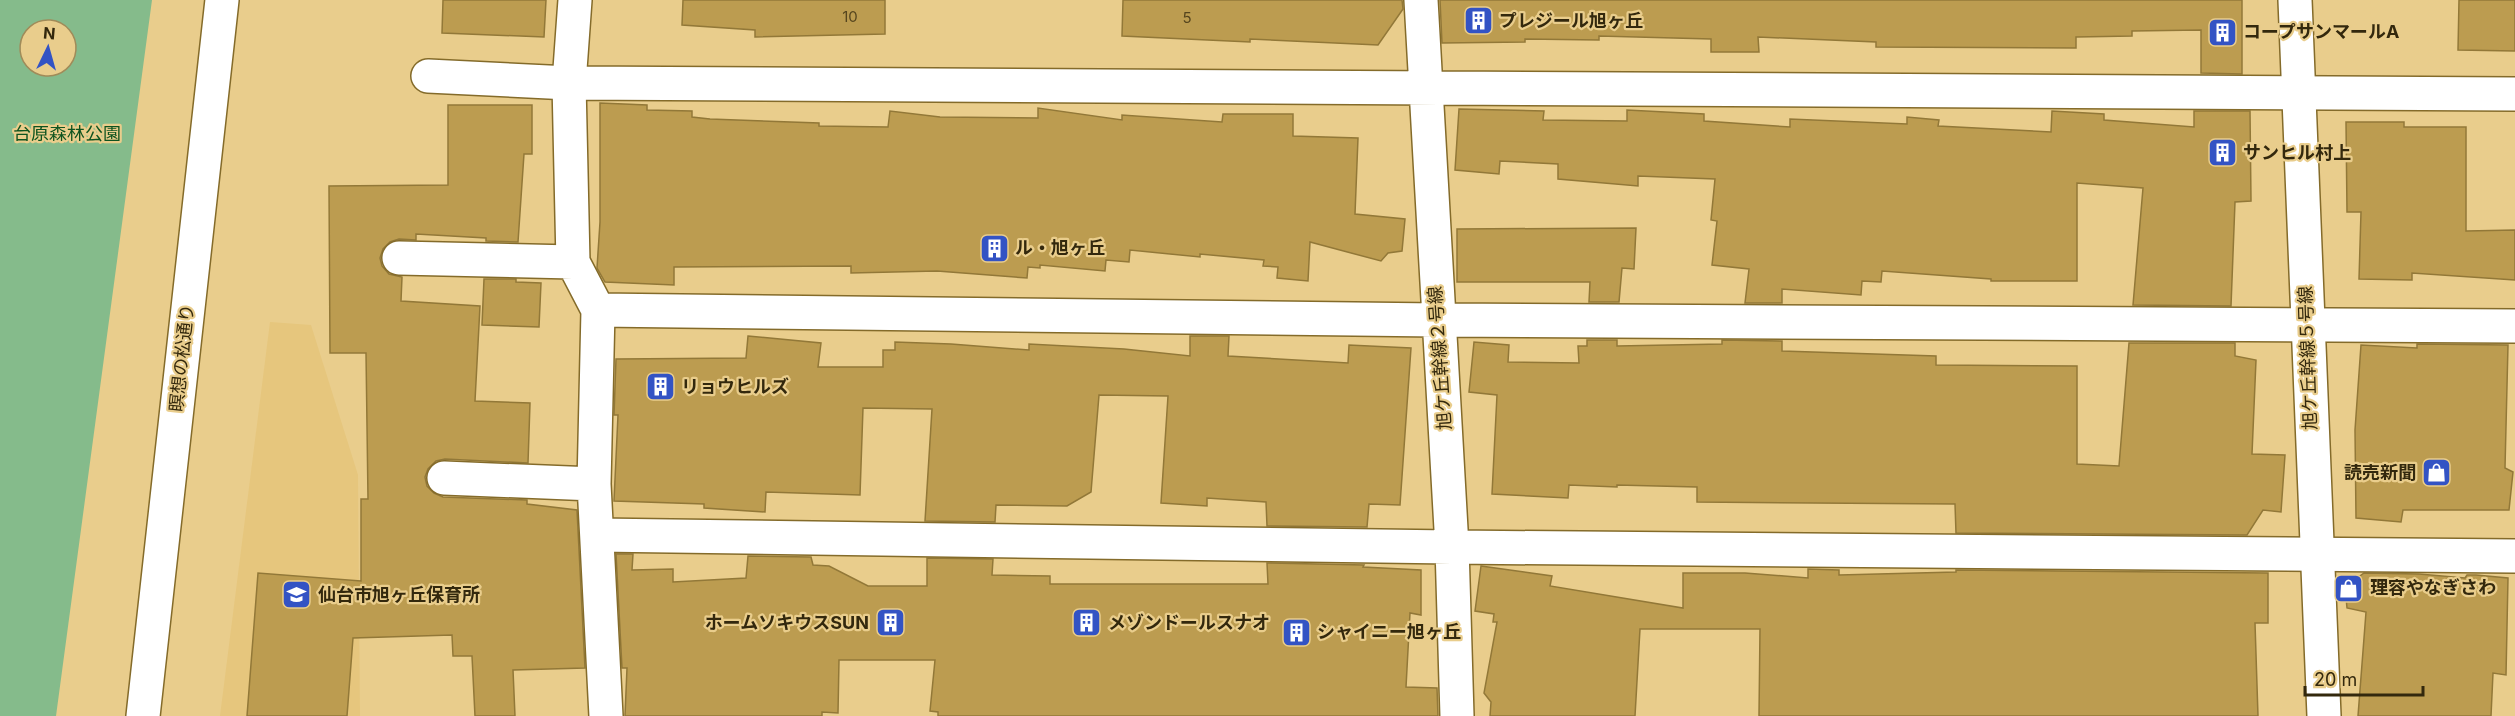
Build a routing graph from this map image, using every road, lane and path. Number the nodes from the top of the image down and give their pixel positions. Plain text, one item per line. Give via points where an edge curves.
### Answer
1 (222, 0) edge
2 (575, 0) edge
3 (1421, 0) edge
4 (2295, 0) edge
5 (428, 76) dead end
6 (569, 83) junction
7 (1424, 88) junction
8 (2298, 92) junction
9 (2515, 94) edge
10 (399, 258) dead end
11 (573, 262) junction
12 (598, 310) junction
13 (1438, 320) junction
14 (2307, 326) junction
15 (2515, 326) edge
16 (444, 478) dead end
17 (594, 484) junction
18 (597, 536) junction
19 (1452, 547) junction
20 (2316, 555) junction
21 (2515, 556) edge
22 (143, 716) edge
23 (606, 716) edge
24 (1457, 716) edge
25 (2324, 716) edge

1 - 22 street, 瞑想の松通り
2 - 6 street
3 - 7 street, 旭ケ丘幹線２号線
4 - 8 street, 旭ケ丘幹線５号線
5 - 6 street
6 - 7 street
6 - 11 street
7 - 8 street
7 - 13 street, 旭ケ丘幹線２号線
8 - 9 street
8 - 14 street, 旭ケ丘幹線５号線
10 - 11 street
11 - 12 street
12 - 13 street
12 - 17 street
13 - 14 street
13 - 19 street, 旭ケ丘幹線２号線
14 - 15 street
14 - 20 street, 旭ケ丘幹線５号線
16 - 17 street
17 - 18 street
18 - 19 street
18 - 23 street
19 - 20 street
19 - 24 street, 旭ケ丘幹線２号線
20 - 21 street
20 - 25 street, 旭ケ丘幹線５号線

